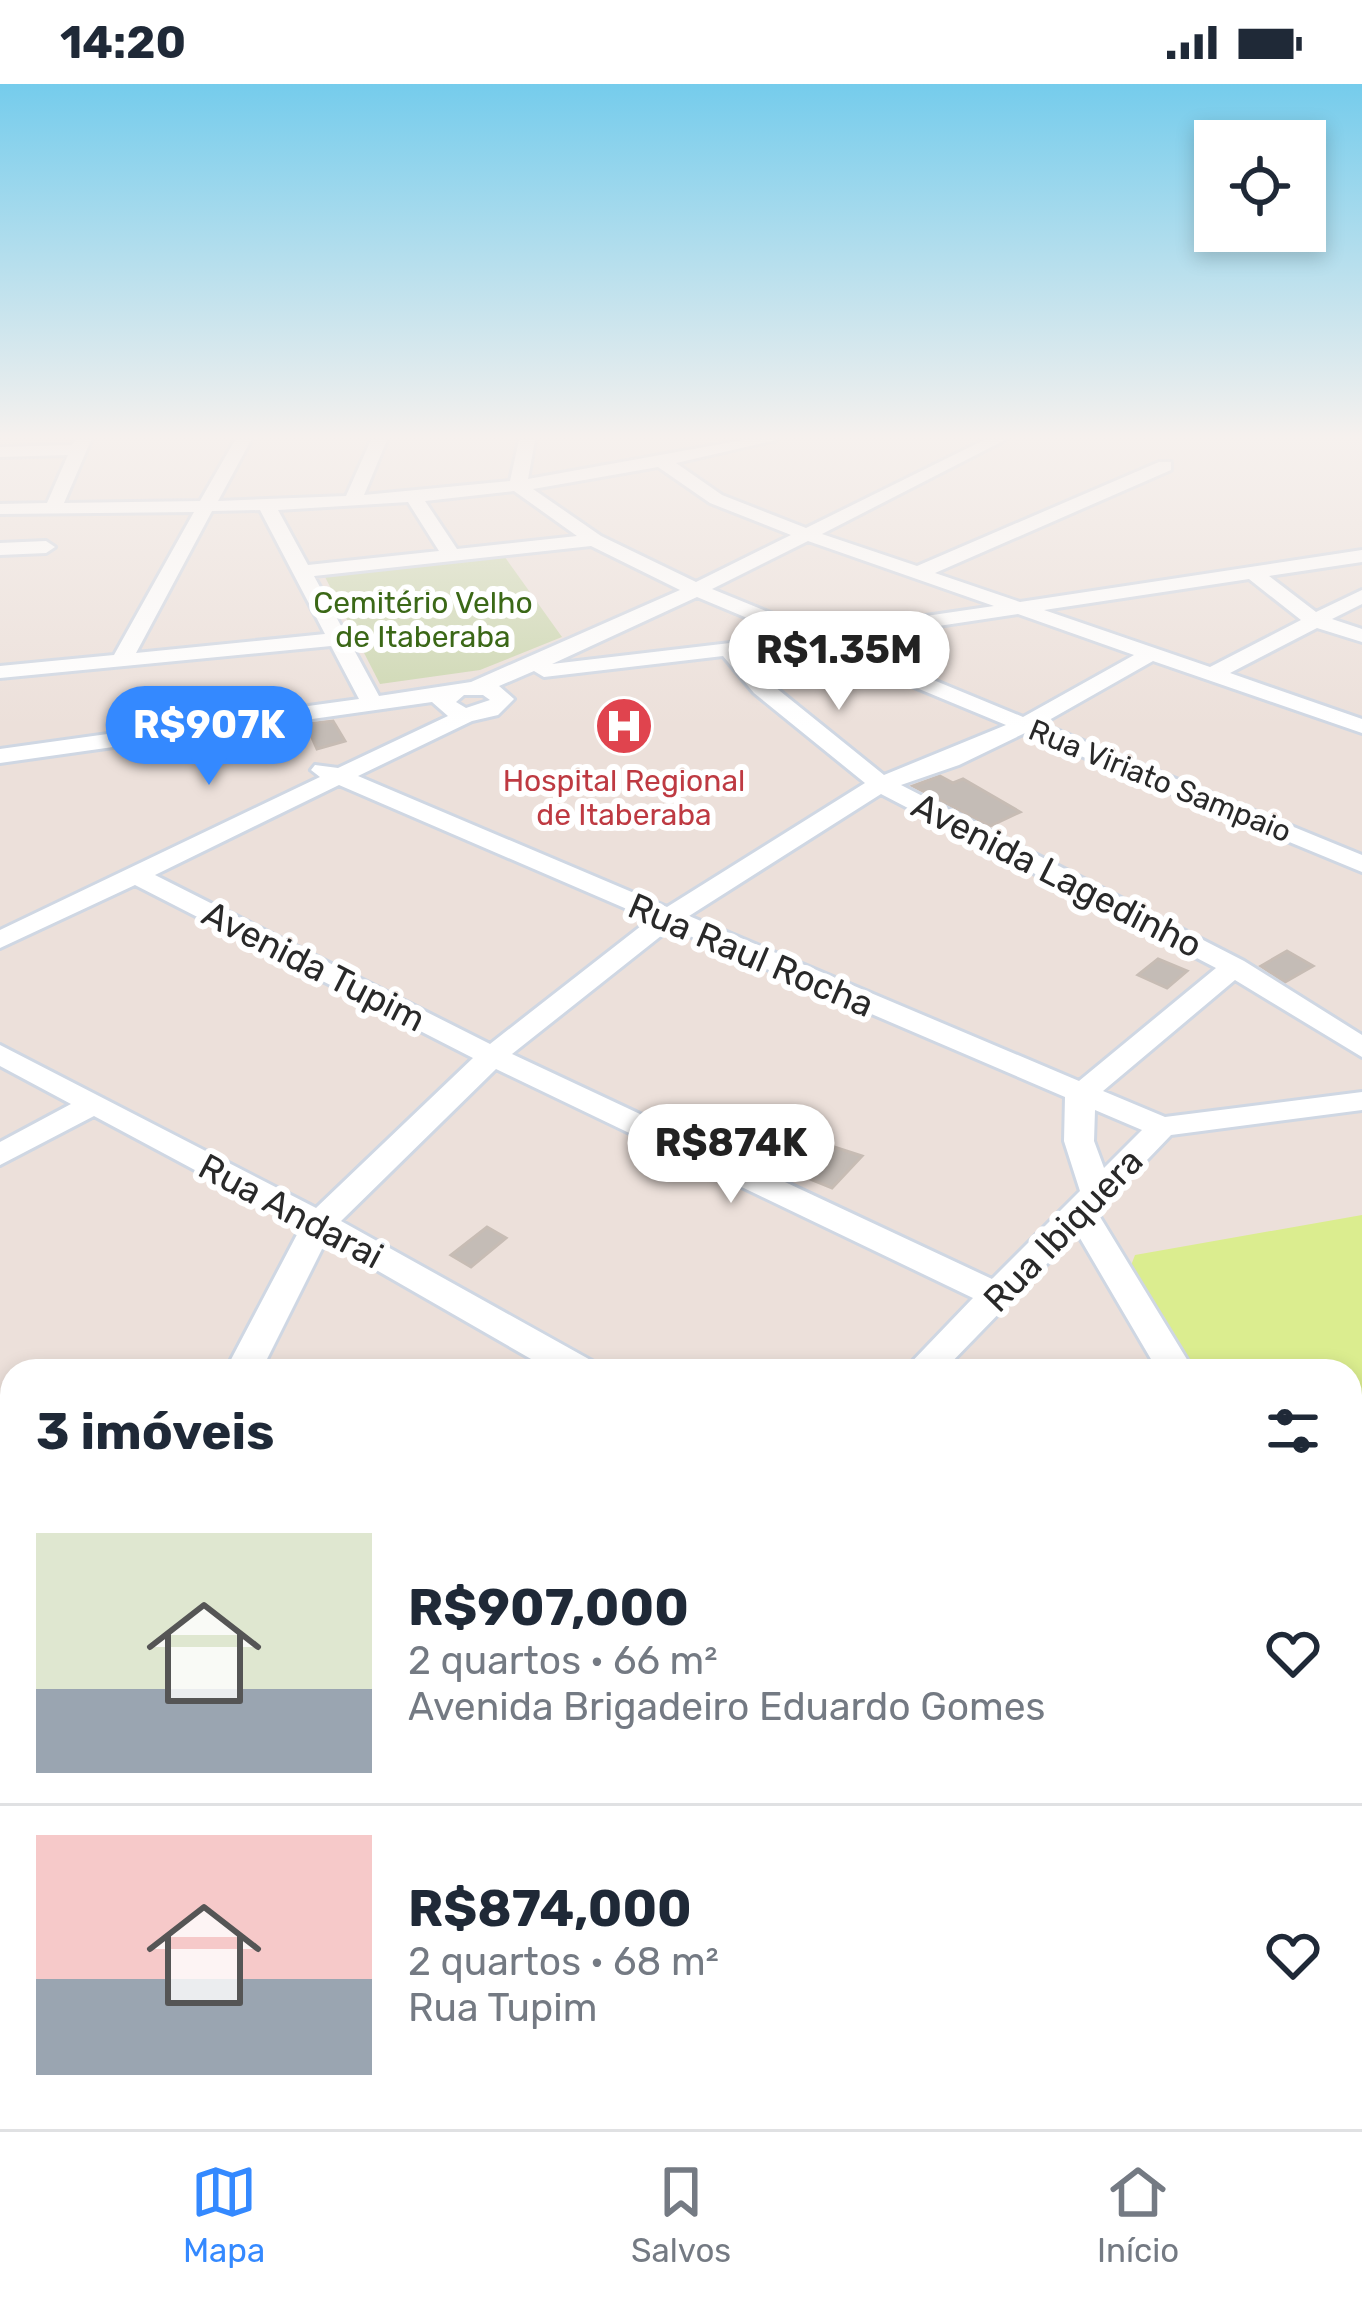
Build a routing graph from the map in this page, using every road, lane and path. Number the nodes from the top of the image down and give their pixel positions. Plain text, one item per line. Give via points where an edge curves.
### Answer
1 (187, 535) edge
2 (284, 535) edge
3 (439, 535) edge
4 (589, 535) edge
5 (801, 535) edge
6 (808, 535) edge
7 (1005, 535) edge
8 (594, 539) junction
9 (46, 547) dead end
10 (0, 549) edge
11 (451, 555) junction
12 (1362, 556) edge
13 (304, 572) junction
14 (1252, 572) junction
15 (915, 574) junction
16 (692, 588) junction
17 (1362, 596) edge
18 (1009, 606) junction
19 (1314, 620) junction
20 (617, 629) junction
21 (1362, 636) edge
22 (339, 639) junction
23 (814, 639) junction
24 (569, 650) junction
25 (729, 650) junction
26 (1152, 653) junction
27 (668, 659) junction
28 (121, 660) junction
29 (644, 660) junction
30 (544, 671) junction
31 (0, 672) edge
32 (1214, 673) junction
33 (478, 687) junction
34 (762, 688) junction
35 (501, 694) junction
36 (372, 703) junction
37 (452, 704) junction
38 (1022, 724) junction
39 (1362, 726) edge
40 (0, 756) edge
41 (332, 773) junction
42 (880, 784) junction
43 (248, 814) junction
44 (1362, 864) edge
45 (137, 876) junction
46 (666, 919) junction
47 (0, 920) edge
48 (0, 940) edge
49 (1234, 967) junction
50 (1362, 1048) edge
51 (0, 1054) edge
52 (491, 1056) junction
53 (1080, 1095) junction
54 (1362, 1101) edge
55 (91, 1105) junction
56 (1162, 1127) junction
57 (0, 1155) edge
58 (1088, 1202) junction
59 (319, 1223) junction
60 (999, 1296) junction
61 (249, 1359) edge
62 (559, 1359) edge
63 (933, 1359) edge
64 (1170, 1359) edge

1 - 28 street
2 - 13 street
3 - 11 street
4 - 8 street, Rua Viriato Sampaio
5 - 16 street
6 - 15 street
7 - 15 street
8 - 11 street
8 - 16 street, Rua Viriato Sampaio
9 - 10 street
11 - 13 street
12 - 14 street
13 - 22 street
14 - 18 street
14 - 19 street
15 - 18 street
16 - 20 street
16 - 23 street, Rua Viriato Sampaio
17 - 19 street
18 - 23 street
18 - 26 street
19 - 21 street
19 - 32 street
20 - 24 street
20 - 29 street
22 - 28 street
22 - 36 street
23 - 25 street
23 - 38 street, Rua Viriato Sampaio
24 - 30 street
24 - 33 street
25 - 27 street
25 - 34 street, Avenida Lagedinho
26 - 32 street
26 - 38 street
27 - 29 street
27 - 34 street, Avenida Lagedinho
28 - 31 street
29 - 30 street
30 - 35 street
32 - 39 street
33 - 35 street
33 - 37 street
34 - 42 street, Avenida Lagedinho
35 - 37 street via 497,708
36 - 37 street via 406,697
36 - 40 street
37 - 41 street
38 - 42 street
38 - 44 street, Rua Viriato Sampaio
41 - 43 street
41 - 46 street, Rua Raul Rocha
42 - 46 street
42 - 49 street, Avenida Lagedinho
43 - 45 street
43 - 47 street
45 - 48 street
45 - 52 street, Avenida Tupim
46 - 52 street
46 - 53 street, Rua Raul Rocha
49 - 50 street, Avenida Lagedinho
49 - 53 street
51 - 55 street, Rua Andarai
52 - 59 street
52 - 60 street, Avenida Tupim
53 - 56 street, Rua Raul Rocha
53 - 58 street
54 - 56 street, Rua Ibiquera
55 - 57 street
55 - 59 street, Rua Andarai
56 - 58 street, Rua Ibiquera
58 - 60 street, Rua Ibiquera
58 - 64 street
59 - 61 street
59 - 62 street, Rua Andarai
60 - 63 street, Rua Ibiquera

